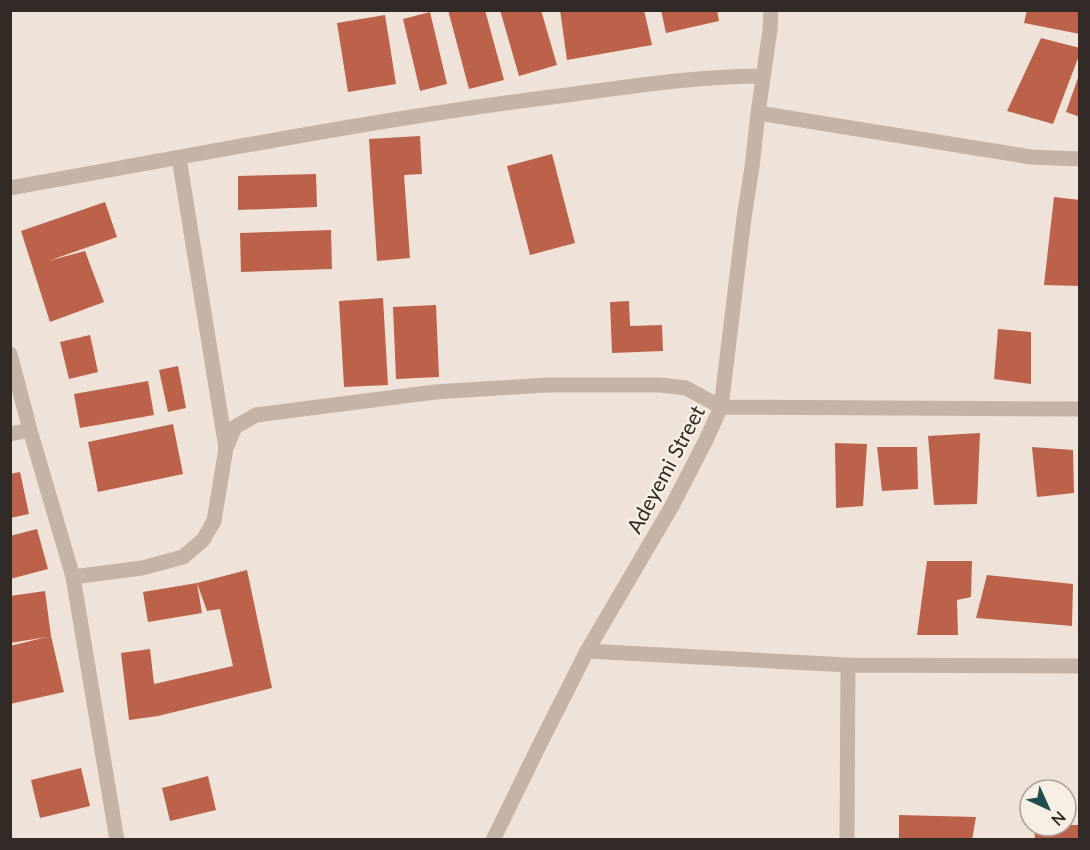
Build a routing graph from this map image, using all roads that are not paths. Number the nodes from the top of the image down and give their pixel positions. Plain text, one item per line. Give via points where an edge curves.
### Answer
1 (771, 10) edge
2 (763, 76) junction
3 (758, 113) junction
4 (179, 158) junction
5 (1080, 159) edge
6 (10, 188) edge
7 (10, 354) edge
8 (721, 407) junction
9 (1080, 409) edge
10 (30, 430) junction
11 (10, 434) edge
12 (226, 448) junction
13 (73, 577) junction
14 (587, 651) junction
15 (848, 665) junction
16 (1080, 666) edge
17 (117, 840) edge
18 (493, 840) edge
19 (847, 840) edge

1 - 2 street, Adeyemi Street
2 - 3 street, Adeyemi Street
2 - 4 street via 726,76 520,101
3 - 5 street via 1031,157
3 - 8 street, Adeyemi Street
4 - 6 street
4 - 12 street
7 - 10 street
8 - 9 street
8 - 12 street via 686,388 660,385 547,385 435,392 256,415 235,427
8 - 14 street, Adeyemi Street via 672,506
10 - 11 street
10 - 13 street
12 - 13 street via 214,521 203,540 183,556 142,568
13 - 17 street
14 - 15 street
14 - 18 street, Adeyemi Street
15 - 16 street
15 - 19 street

